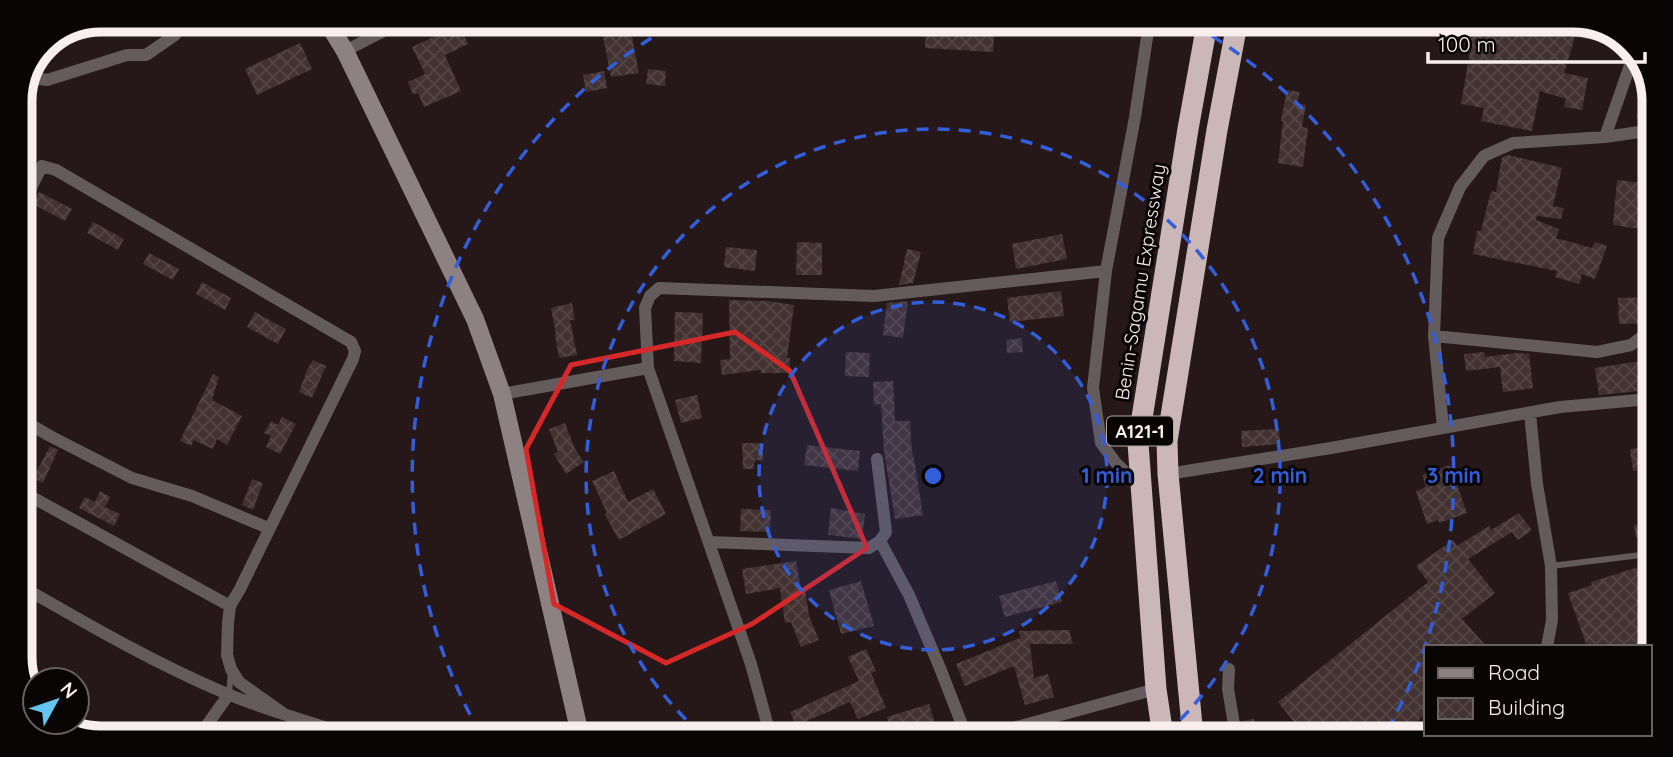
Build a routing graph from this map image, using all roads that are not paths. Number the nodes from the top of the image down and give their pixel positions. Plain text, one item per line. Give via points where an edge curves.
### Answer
1 (176, 32) edge
2 (333, 32) edge
3 (381, 32) edge
4 (1148, 32) edge
5 (1206, 32) edge
6 (1235, 32) edge
7 (345, 51) junction
8 (1631, 63) edge
9 (36, 78) edge
10 (1641, 132) edge
11 (1605, 137) junction
12 (32, 186) edge
13 (1106, 271) junction
14 (1434, 336) junction
15 (1641, 337) edge
16 (648, 369) junction
17 (502, 394) junction
18 (1642, 400) edge
19 (1530, 413) junction
20 (32, 426) edge
21 (1444, 427) junction
22 (877, 459) dead end
23 (1168, 474) junction
24 (1140, 488) junction
25 (32, 497) edge
26 (268, 528) junction
27 (880, 541) junction
28 (709, 542) junction
29 (1642, 555) edge
30 (1551, 566) junction
31 (32, 592) edge
32 (230, 606) junction
33 (1547, 645) edge
34 (231, 669) junction
35 (1229, 669) dead end
36 (1156, 689) junction
37 (229, 694) junction
38 (284, 713) junction
39 (206, 726) edge
40 (322, 726) edge
41 (578, 726) edge
42 (768, 726) edge
43 (962, 726) edge
44 (1020, 726) edge
45 (1162, 726) edge
46 (1192, 726) edge
47 (1234, 726) edge

1 - 9 street via 146,55 127,55 47,80
2 - 7 street
3 - 7 street
4 - 13 street
5 - 24 highway, Benin-Sagamu Expressway / A121-1 via 1138,443
6 - 23 highway, A121-1 via 1167,442
7 - 17 street via 475,319
8 - 11 street
10 - 11 street
11 - 14 street via 1513,143 1484,156 1460,187 1438,239
12 - 26 street via 42,166 56,170 351,342 353,359
13 - 16 street via 874,296 659,288 645,308
13 - 24 street via 1093,388 1101,443
14 - 15 street via 1597,352 1631,345
14 - 21 street
16 - 17 street
16 - 28 street
17 - 41 street
18 - 19 street
19 - 21 street
19 - 30 street
20 - 26 street via 132,478 192,496
21 - 23 street
22 - 27 street via 886,532
23 - 46 highway, A121-1
24 - 36 highway, Benin-Sagamu Expressway / A121-1
25 - 32 street
26 - 32 street
27 - 28 street via 869,548
27 - 43 street via 909,595
28 - 42 street
29 - 30 lane
30 - 33 street
31 - 37 street via 116,640
32 - 34 street via 227,655
34 - 37 lane
34 - 38 street via 239,682
35 - 47 street
36 - 44 street
36 - 45 highway, Benin-Sagamu Expressway / A121-1
37 - 38 street
37 - 39 street
38 - 40 street

